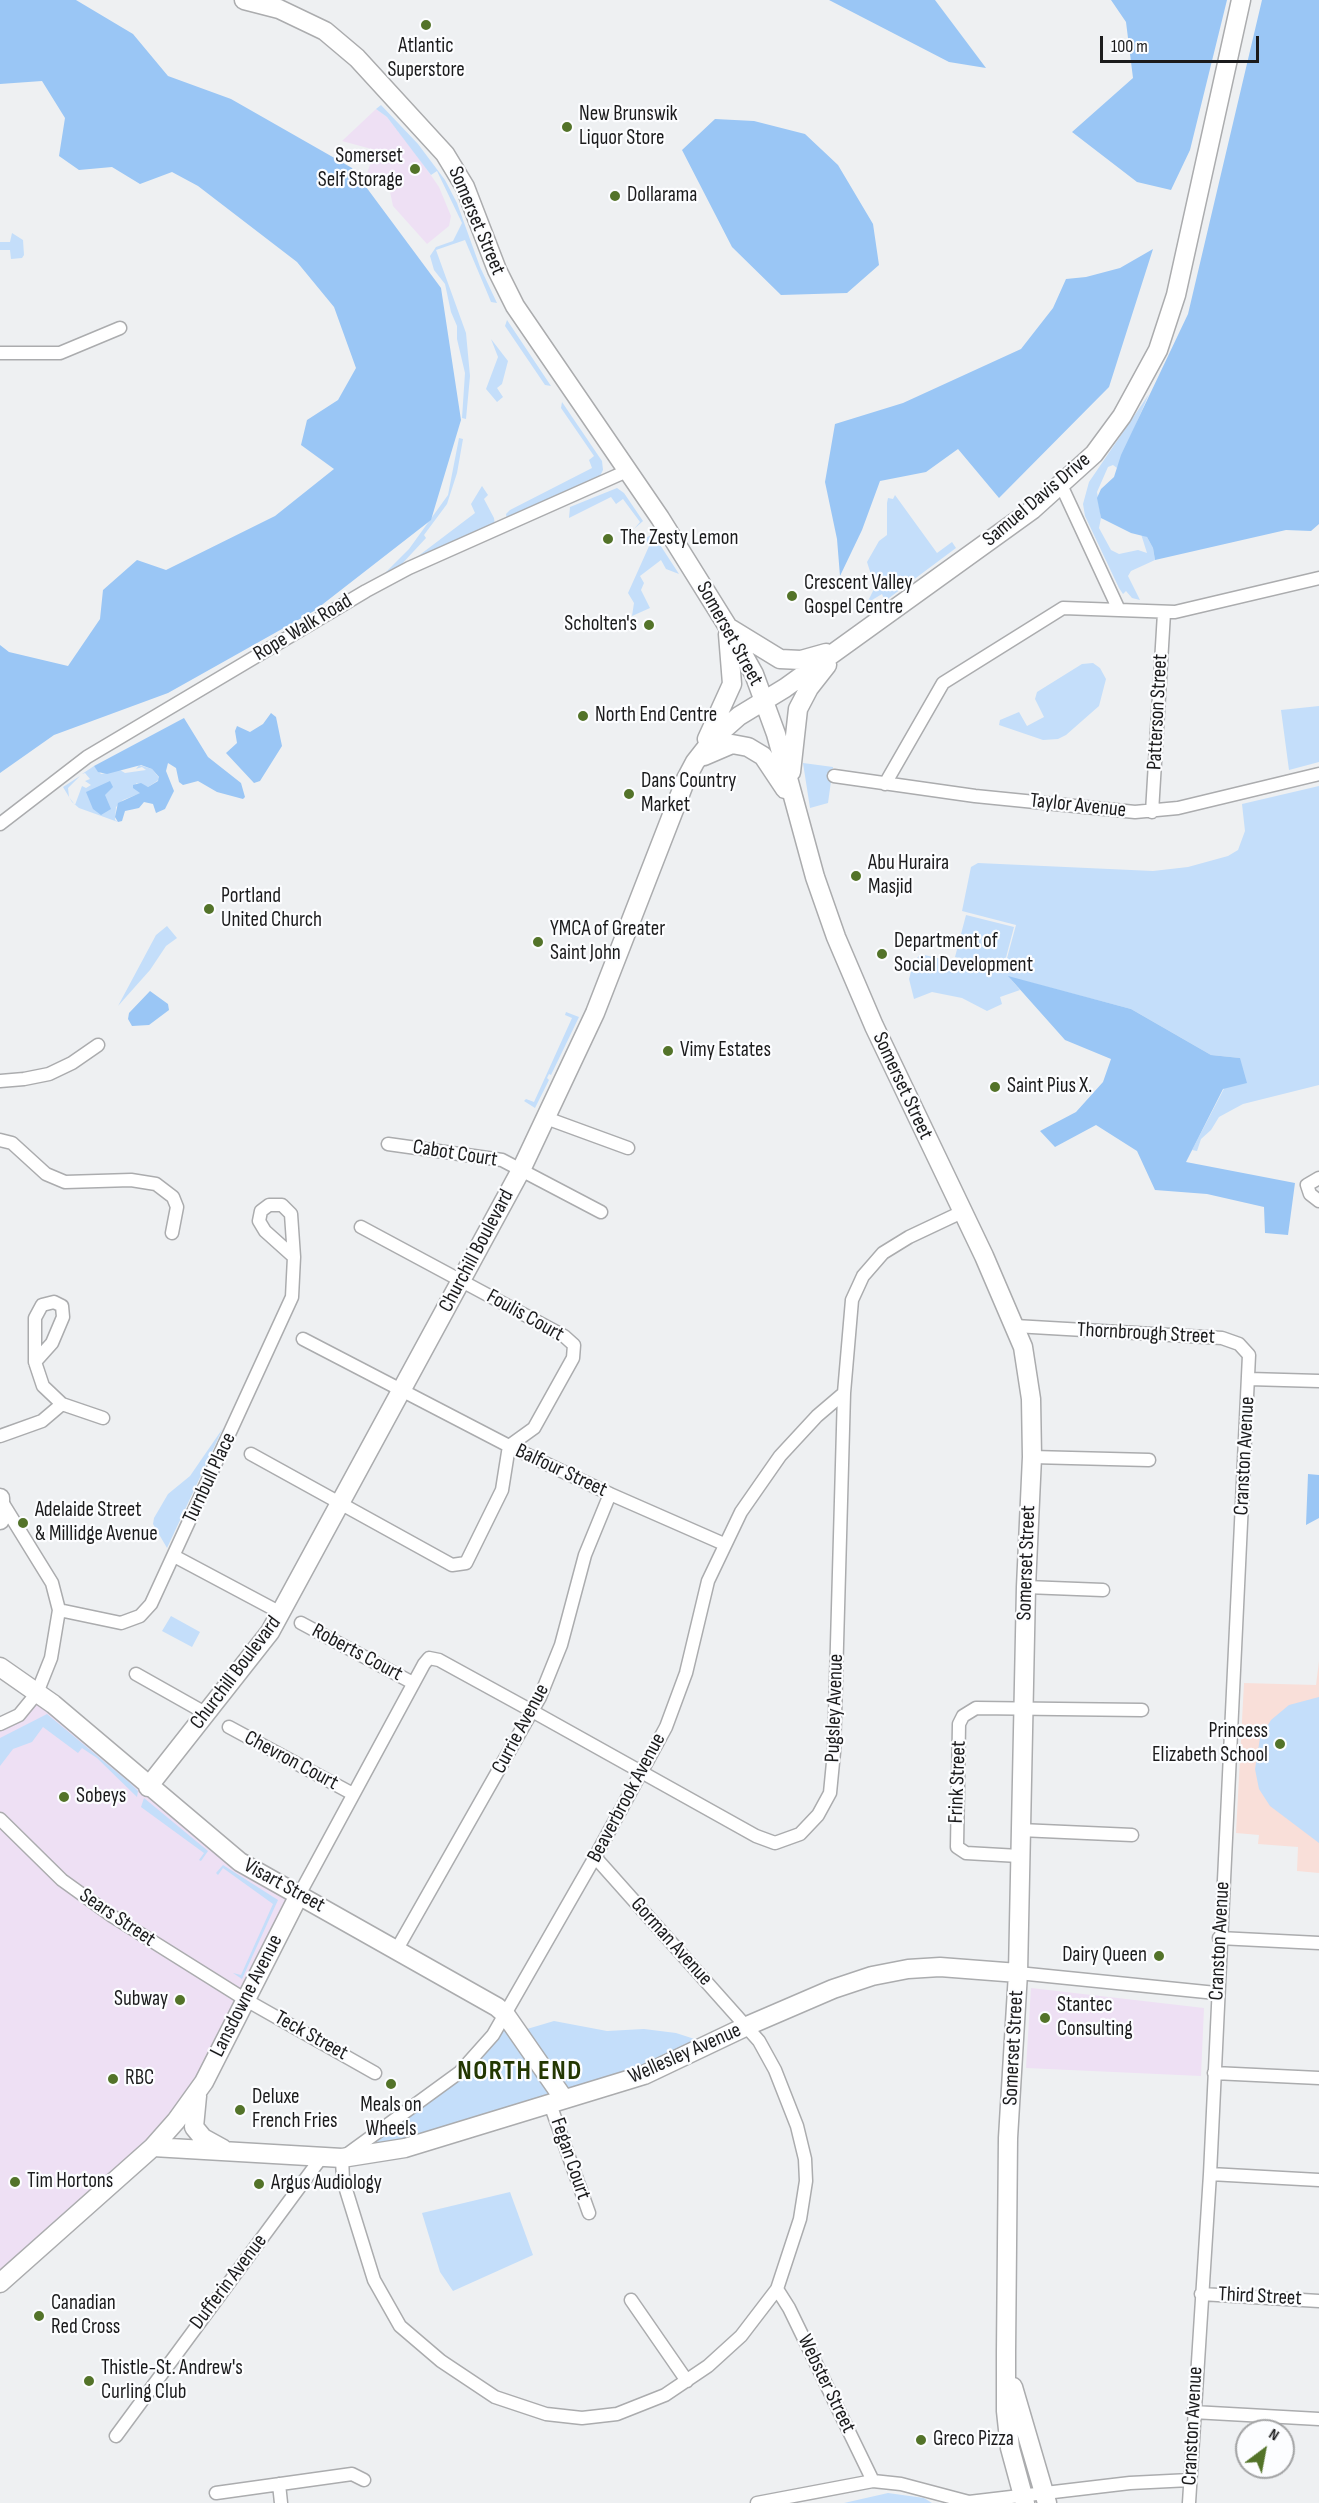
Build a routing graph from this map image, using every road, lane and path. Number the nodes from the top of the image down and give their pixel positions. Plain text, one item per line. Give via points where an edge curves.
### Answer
1 (244, 0) edge
2 (1241, 0) edge
3 (120, 328) dead end
4 (0, 353) edge
5 (627, 471) junction
6 (1061, 485) junction
7 (1319, 578) edge
8 (1119, 610) junction
9 (1164, 613) junction
10 (728, 627) junction
11 (839, 649) junction
12 (764, 700) junction
13 (695, 762) junction
14 (1319, 774) edge
15 (834, 776) dead end
16 (885, 784) junction
17 (790, 785) junction
18 (795, 804) junction
19 (1152, 812) junction
20 (0, 824) edge
21 (98, 1045) dead end
22 (0, 1081) edge
23 (546, 1118) junction
24 (0, 1140) edge
25 (388, 1144) dead end
26 (628, 1148) dead end
27 (521, 1170) junction
28 (1319, 1178) edge
29 (1319, 1201) edge
30 (601, 1212) dead end
31 (962, 1212) junction
32 (361, 1227) dead end
33 (172, 1233) dead end
34 (294, 1257) dead end
35 (461, 1281) junction
36 (1015, 1326) junction
37 (303, 1339) dead end
38 (35, 1362) dead end
39 (1249, 1379) junction
40 (1319, 1381) edge
41 (401, 1390) junction
42 (844, 1393) junction
43 (62, 1404) junction
44 (103, 1418) dead end
45 (0, 1436) edge
46 (508, 1446) junction
47 (251, 1454) dead end
48 (1032, 1457) junction
49 (1149, 1460) dead end
50 (610, 1494) junction
51 (341, 1503) junction
52 (0, 1507) edge
53 (724, 1544) junction
54 (174, 1556) junction
55 (1026, 1587) junction
56 (1103, 1590) dead end
57 (59, 1610) junction
58 (281, 1613) junction
59 (301, 1623) dead end
60 (429, 1658) joint
61 (0, 1666) edge
62 (136, 1674) dead end
63 (413, 1683) junction
64 (37, 1693) junction
65 (1023, 1708) junction
66 (1142, 1710) dead end
67 (532, 1712) junction
68 (207, 1714) junction
69 (0, 1724) edge
70 (229, 1727) dead end
71 (641, 1773) junction
72 (148, 1787) junction
73 (353, 1794) junction
74 (0, 1820) edge
75 (1020, 1830) junction
76 (1132, 1835) dead end
77 (1019, 1856) junction
78 (595, 1857) junction
79 (299, 1894) junction
80 (1220, 1938) junction
81 (1319, 1943) edge
82 (397, 1949) junction
83 (1018, 1972) junction
84 (1216, 1993) junction
85 (246, 2000) junction
86 (505, 2014) junction
87 (747, 2026) junction
88 (375, 2073) dead end
89 (1214, 2073) junction
90 (1319, 2078) edge
91 (199, 2089) junction
92 (557, 2102) junction
93 (153, 2147) junction
94 (233, 2153) junction
95 (321, 2158) junction
96 (342, 2158) junction
97 (1210, 2174) junction
98 (1319, 2180) edge
99 (589, 2214) dead end
100 (0, 2283) edge
101 (777, 2289) junction
102 (1201, 2294) junction
103 (631, 2300) dead end
104 (1319, 2301) edge
105 (1007, 2364) junction
106 (687, 2381) junction
107 (1193, 2412) junction
108 (1319, 2419) edge
109 (116, 2436) dead end
110 (364, 2480) dead end
111 (1190, 2480) junction
112 (873, 2481) junction
113 (279, 2484) junction
114 (216, 2493) dead end
115 (1045, 2498) edge
116 (1023, 2500) edge
117 (958, 2502) edge
118 (281, 2503) edge
119 (757, 2503) edge
120 (1189, 2503) edge

1 - 5 main road, Somerset Street via 279,9 325,31 357,58 445,154 465,187 515,306
2 - 6 main road, Samuel Davis Drive via 1188,243 1164,333 1147,373 1107,439
3 - 4 street via 71,351
5 - 10 main road, Somerset Street
5 - 20 street, Rope Walk Road via 366,591 87,758
6 - 8 street
6 - 11 main road, Samuel Davis Drive via 1026,515
7 - 9 street
8 - 9 street
8 - 16 street via 1063,608 948,679 935,693
9 - 19 street, Patterson Street
10 - 11 main road via 774,656 790,661
10 - 12 main road, Somerset Street
10 - 13 main road via 732,684
11 - 12 main road, Samuel Davis Drive
11 - 17 main road via 798,709
12 - 13 main road, Churchill Boulevard via 724,729
12 - 17 main road, Somerset Street
13 - 18 main road via 720,747 748,747 769,763
13 - 23 main road, Churchill Boulevard via 595,1013
14 - 19 street, Taylor Avenue
15 - 16 street, Taylor Avenue
16 - 19 street, Taylor Avenue
17 - 18 main road, Somerset Street
18 - 31 main road, Somerset Street via 822,902 836,937
21 - 22 street via 49,1074
23 - 26 street
23 - 27 main road, Churchill Boulevard
24 - 33 street via 12,1143 46,1174 65,1182 131,1180 156,1184 173,1197 177,1207
25 - 27 street, Cabot Court via 502,1160
27 - 30 street, Cabot Court
27 - 35 main road, Churchill Boulevard
28 - 29 street via 1307,1185
31 - 36 main road, Somerset Street
31 - 42 street, Pugsley Avenue via 894,1245 863,1276 852,1300
32 - 35 street
34 - 54 street, Turnbull Place via 294,1287 285,1317
35 - 41 main road, Churchill Boulevard
35 - 46 street, Foulis Court via 574,1345 573,1358 534,1428
36 - 39 street, Thornbrough Street via 1221,1338 1246,1350
36 - 48 main road, Somerset Street via 1029,1383
37 - 41 street, Balfour Street
38 - 43 street via 43,1386
39 - 40 street
39 - 80 street, Cranston Avenue
41 - 46 street, Balfour Street
41 - 51 main road, Churchill Boulevard
42 - 53 street, Beaverbrook Avenue via 817,1416 775,1463
42 - 71 street, Pugsley Avenue via 830,1793 818,1815 800,1834 775,1843
43 - 44 street
43 - 45 street via 42,1421
46 - 50 street, Balfour Street
46 - 51 street via 502,1490 466,1563 452,1565
47 - 51 street
48 - 49 street
48 - 55 main road, Somerset Street
50 - 53 street, Balfour Street
50 - 67 street, Currie Avenue via 585,1555 561,1645
51 - 58 main road, Churchill Boulevard
52 - 57 street via 52,1583
53 - 71 street, Beaverbrook Avenue via 708,1581 680,1691
54 - 57 street, Turnbull Place via 151,1604 136,1619 115,1623
54 - 58 street
55 - 56 street
55 - 65 main road, Somerset Street
57 - 64 street via 51,1658
58 - 68 main road, Churchill Boulevard via 260,1648
59 - 63 street, Roberts Court
60 - 63 street, Lansdowne Avenue
60 - 67 street, Pugsley Avenue
61 - 64 main road, Visart Street
62 - 68 street
63 - 73 street, Lansdowne Avenue
64 - 69 street via 19,1715
64 - 72 main road, Visart Street
65 - 66 street
65 - 75 main road, Somerset Street
65 - 77 street, Frink Street via 976,1708 963,1716 959,1724 957,1846 966,1853
67 - 71 street, Pugsley Avenue
67 - 82 street, Currie Avenue
68 - 72 main road, Churchill Boulevard
70 - 73 street, Chevron Court
71 - 78 street, Beaverbrook Avenue
72 - 79 main road, Visart Street via 240,1862
73 - 79 street, Lansdowne Avenue
74 - 85 street, Sears Street via 80,1894
75 - 76 street
75 - 77 main road, Somerset Street
77 - 83 main road, Somerset Street
78 - 86 street, Beaverbrook Avenue
78 - 87 street, Gorman Avenue
79 - 82 main road, Visart Street
79 - 85 main road, Lansdowne Avenue
80 - 81 street
80 - 84 street, Cranston Avenue
82 - 86 main road, Visart Street
83 - 84 street, Wellesley Avenue
83 - 87 main road, Wellesley Avenue via 940,1967 888,1972 833,1989
83 - 105 main road, Somerset Street via 1008,2138
84 - 89 street, Cranston Avenue
85 - 88 street, Teck Street
85 - 91 main road, Lansdowne Avenue
86 - 92 main road, Visart Street
86 - 96 street, Beaverbrook Avenue via 493,2036 460,2072
87 - 92 main road, Wellesley Avenue via 644,2075
87 - 101 street, Gorman Avenue via 775,2070 805,2159 800,2219
89 - 90 street
89 - 97 street, Cranston Avenue
91 - 93 main road, Lansdowne Avenue
91 - 94 main road via 194,2127 202,2138
92 - 96 main road, Wellesley Avenue via 405,2148
92 - 99 street, Fegan Court
93 - 94 main road, Wellesley Avenue
93 - 100 main road, Lansdowne Avenue
94 - 95 main road, Wellesley Avenue
95 - 96 main road, Wellesley Avenue
95 - 109 street, Dufferin Avenue
96 - 106 street, Gorman Avenue via 343,2180 353,2216 383,2299 409,2335 470,2382 527,2409 582,2418 617,2414 646,2404
97 - 98 street
97 - 102 street, Cranston Avenue
101 - 106 street, Gorman Avenue via 741,2336
101 - 112 street, Webster Street
102 - 104 street, Third Street
102 - 107 street, Cranston Avenue
103 - 106 street
105 - 115 main road, Somerset Street
105 - 116 main road, Somerset Street via 1010,2448
107 - 108 street
107 - 111 street, Cranston Avenue
110 - 113 street via 352,2474
111 - 115 street via 1130,2483
111 - 120 street, Cranston Avenue
112 - 117 street via 912,2487
112 - 119 street
113 - 114 street
113 - 118 street
115 - 116 street
116 - 117 street

